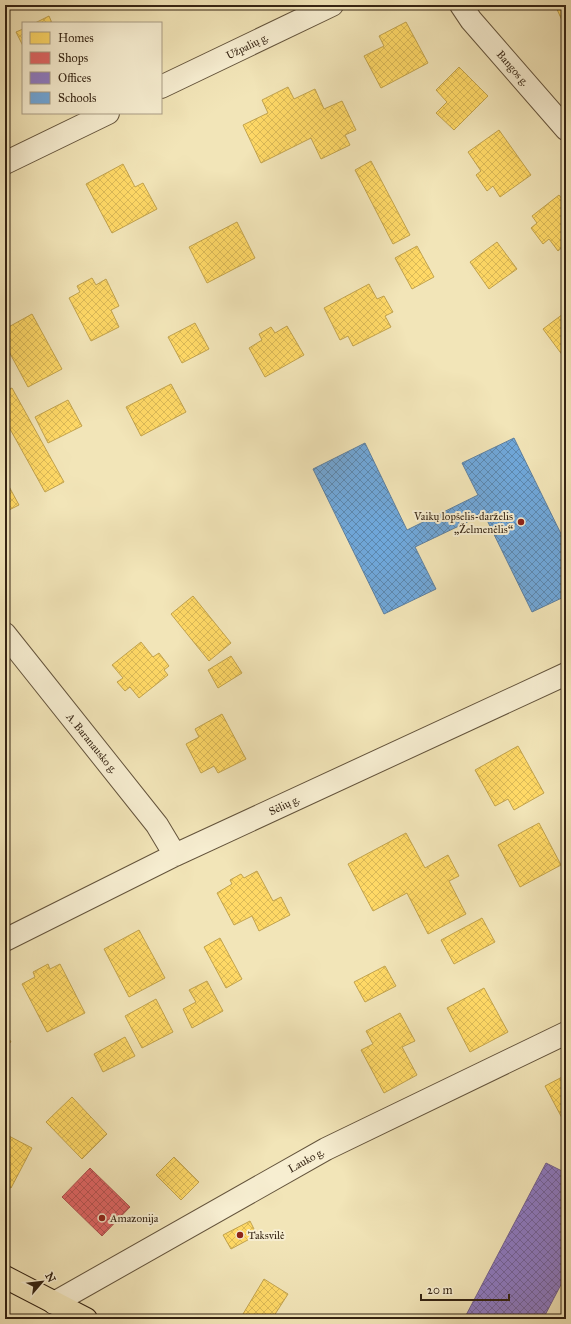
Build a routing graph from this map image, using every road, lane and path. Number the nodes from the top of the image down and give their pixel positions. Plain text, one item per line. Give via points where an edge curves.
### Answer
1 (332, 5) edge
2 (461, 5) edge
3 (162, 87) edge
4 (106, 114) edge
5 (566, 129) edge
6 (5, 163) edge
7 (5, 634) edge
8 (566, 674) edge
9 (175, 855) junction
10 (5, 940) edge
11 (566, 1033) edge
12 (5, 1277) edge
13 (54, 1303) junction
14 (86, 1319) edge

1 - 3 street, Užpalių g.
2 - 5 street, Bangos g. via 471,20
4 - 6 street
7 - 9 street, A. Baranausko g. via 157,824
8 - 9 street, Sėlių g.
9 - 10 street, Sėlių g.
11 - 13 street, Lauko g. via 326,1149
12 - 13 main road
13 - 14 main road

